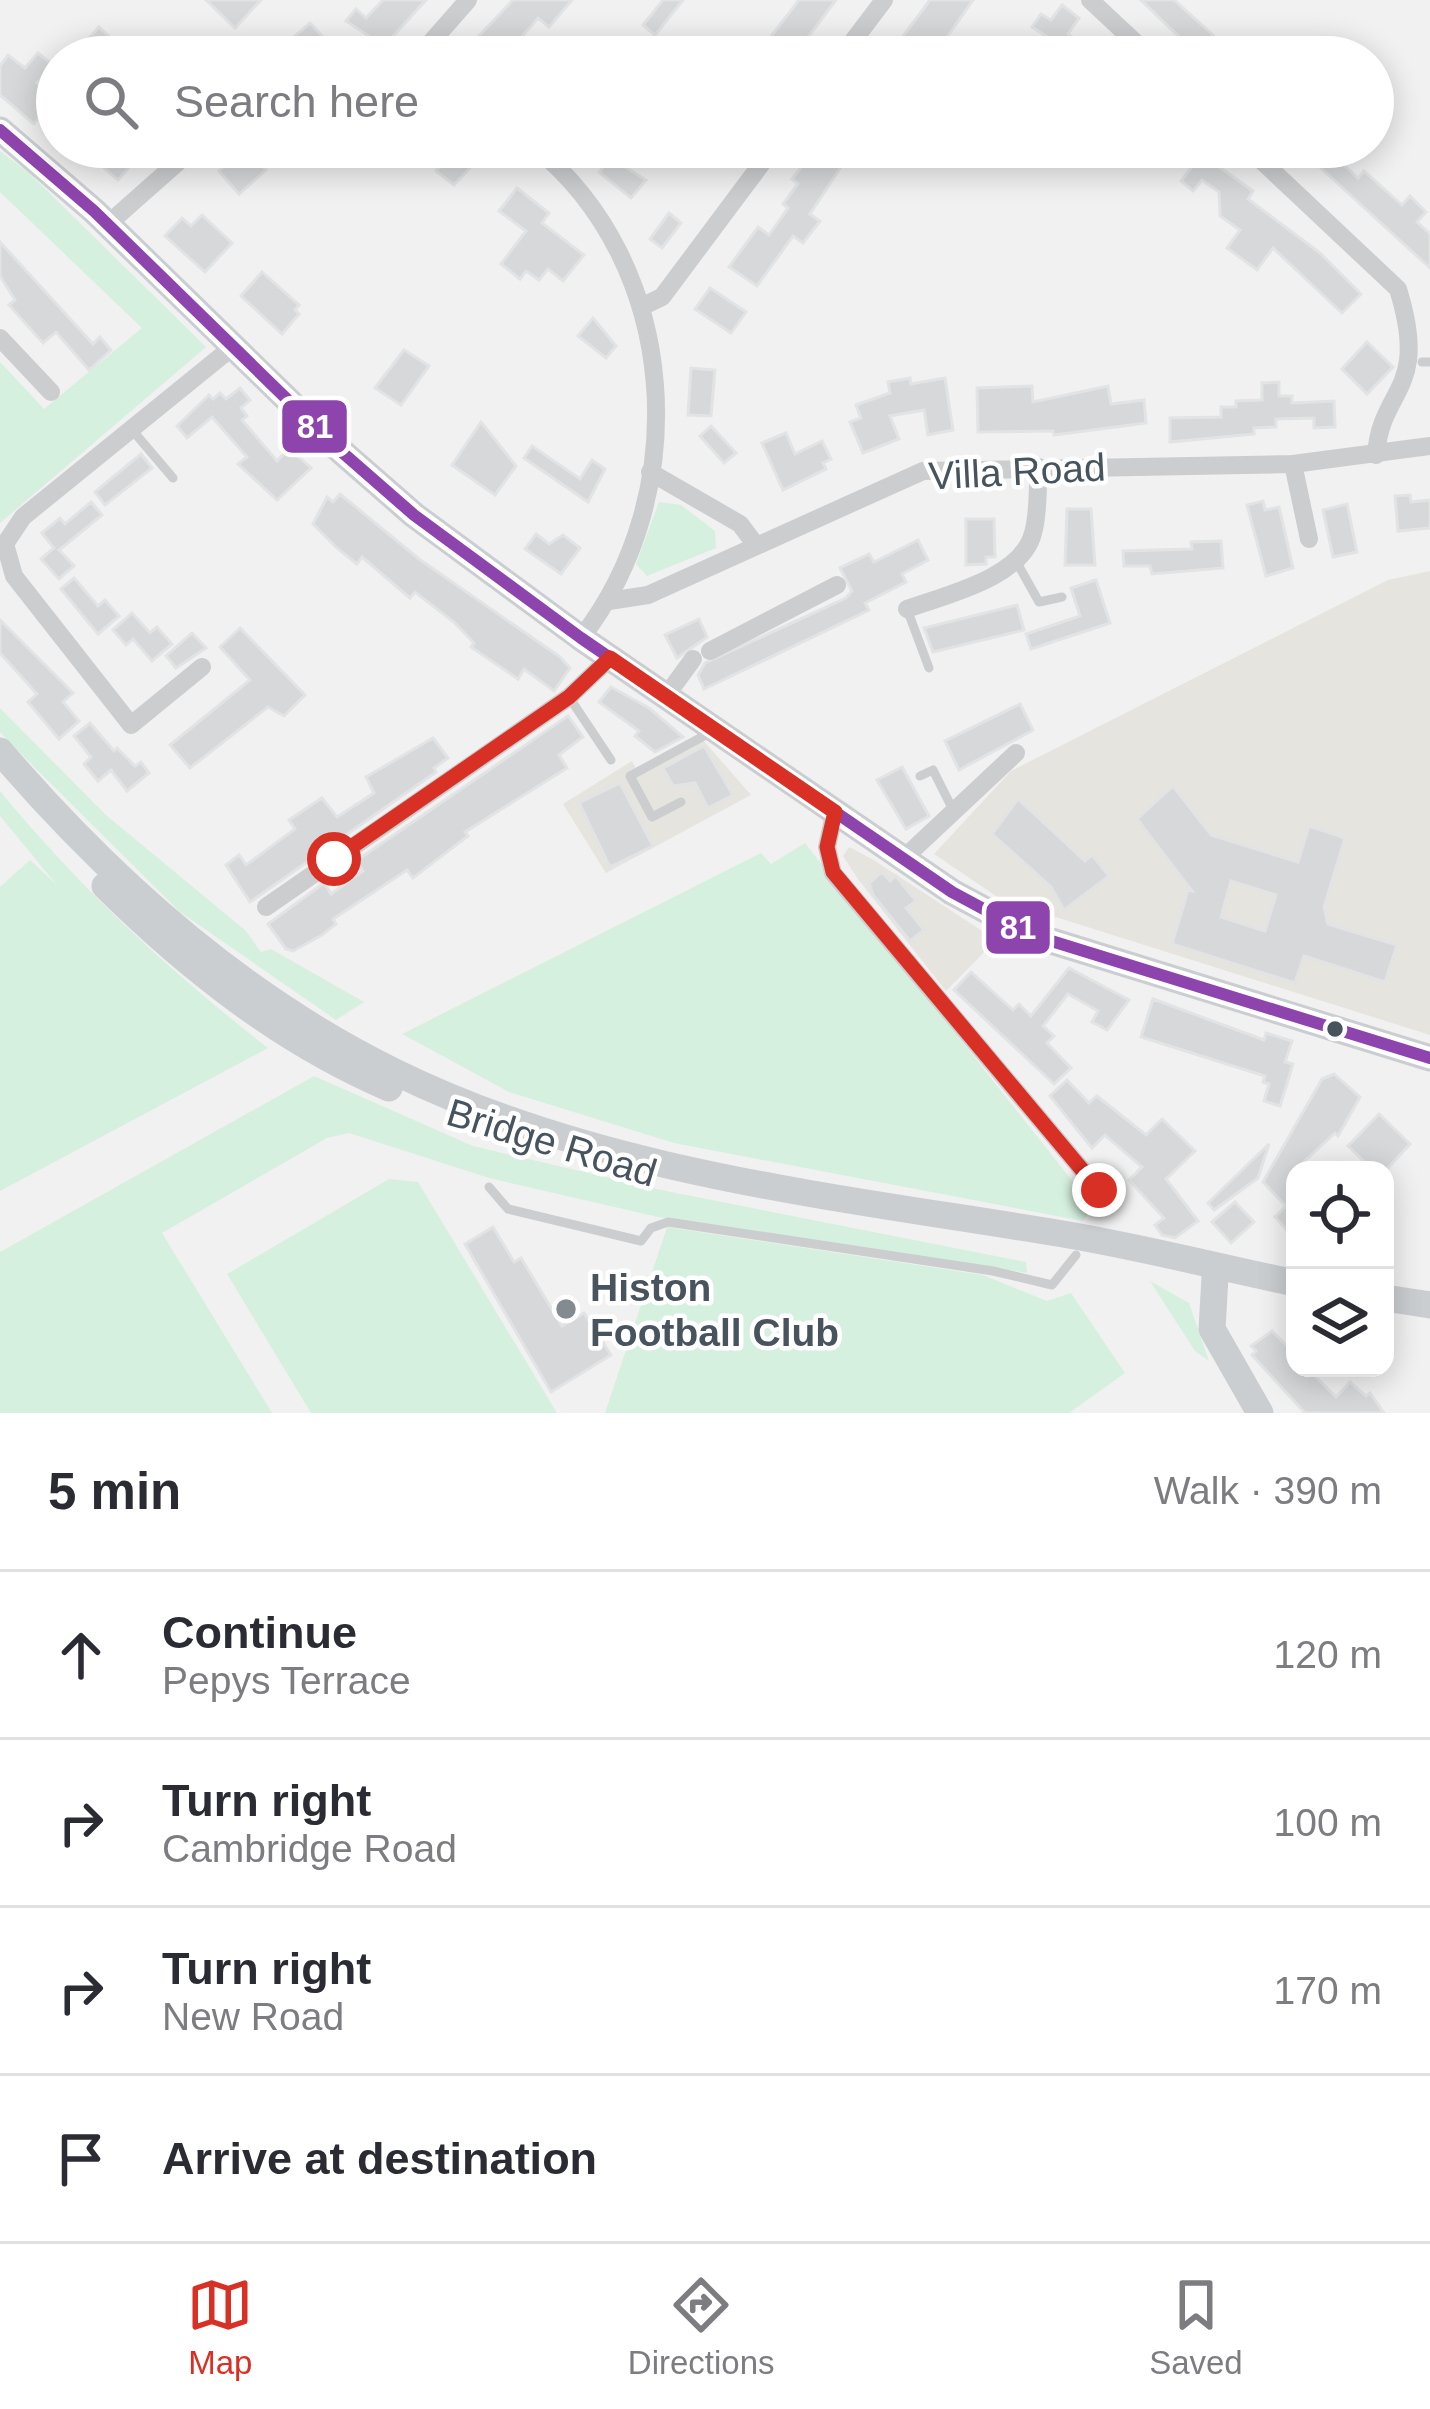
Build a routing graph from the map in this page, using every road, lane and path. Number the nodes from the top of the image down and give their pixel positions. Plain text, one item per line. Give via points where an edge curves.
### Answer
1 (468, 0) edge
2 (884, 0) edge
3 (1090, 0) edge
4 (436, 36) edge
5 (857, 36) edge
6 (1128, 36) edge
7 (0, 130) edge
8 (36, 161) edge
9 (44, 168) edge
10 (171, 168) edge
11 (560, 168) edge
12 (758, 168) edge
13 (1268, 168) edge
14 (108, 224) junction
15 (644, 306) junction
16 (0, 338) edge
17 (235, 345) junction
18 (1426, 362) edge
19 (51, 392) dead end
20 (133, 431) junction
21 (1430, 446) edge
22 (1376, 455) junction
23 (1293, 464) junction
24 (1040, 466) junction
25 (650, 472) junction
26 (173, 478) dead end
27 (1309, 539) dead end
28 (755, 544) junction
29 (1016, 560) junction
30 (837, 585) dead end
31 (1062, 596) dead end
32 (609, 602) junction
33 (907, 609) joint
34 (580, 638) junction
35 (610, 658) junction
36 (202, 667) dead end
37 (929, 668) dead end
38 (666, 696) junction
39 (569, 697) junction
40 (716, 730) junction
41 (0, 752) edge
42 (1016, 753) dead end
43 (611, 760) dead end
44 (0, 773) edge
45 (920, 776) dead end
46 (681, 802) dead end
47 (953, 810) junction
48 (835, 812) junction
49 (903, 859) junction
50 (266, 907) dead end
51 (1430, 1058) edge
52 (387, 1078) junction
53 (490, 1187) dead end
54 (1099, 1190) dead end
55 (1168, 1254) junction
56 (1076, 1255) junction
57 (1256, 1275) junction
58 (1215, 1276) junction
59 (1286, 1281) edge
60 (1286, 1292) edge
61 (1394, 1299) edge
62 (1430, 1305) edge
63 (1394, 1313) edge
64 (1430, 1319) edge
65 (1260, 1413) edge

1 - 4 street
2 - 5 street
3 - 6 street
7 - 8 main road
9 - 14 main road
10 - 14 street
11 - 15 street via 608,224
12 - 15 street via 662,298
13 - 18 street via 1398,289
14 - 17 main road
15 - 25 street via 656,417
16 - 19 street
17 - 20 street
17 - 34 main road via 386,491
18 - 22 street via 1377,440
20 - 26 lane
20 - 36 street via 22,517 5,544 14,576 94,693 131,725
21 - 22 street, Villa Road
22 - 23 street, Villa Road
23 - 24 street, Villa Road
23 - 27 street
24 - 28 street, Villa Road via 923,471
24 - 29 street via 1033,536
25 - 28 street via 740,524
25 - 32 street via 640,524
28 - 32 street, Villa Road via 648,595
29 - 31 lane via 1039,602
29 - 33 street
30 - 38 street via 702,655
32 - 34 street
33 - 37 lane
34 - 35 main road
35 - 38 main road
35 - 39 street
38 - 40 main road
39 - 43 lane
39 - 50 street
40 - 46 lane via 630,776 652,818
40 - 48 main road
41 - 52 main road, Bridge Road via 172,923
42 - 47 street
44 - 52 main road, Bridge Road via 175,953 278,1029
45 - 47 lane via 933,770
47 - 49 street
48 - 49 main road
48 - 54 street via 827,847 833,872 1077,1177
49 - 51 main road via 1032,934
52 - 55 main road, Bridge Road via 671,1162
52 - 56 main road, Bridge Road via 472,1124 627,1167
53 - 56 lane via 508,1209 640,1241 668,1222 993,1271 1038,1286 1052,1286
55 - 57 main road, Bridge Road
55 - 58 main road, Bridge Road
56 - 58 main road, Bridge Road
57 - 58 main road
57 - 59 main road, Bridge Road
58 - 60 main road, Bridge Road
58 - 65 main road via 1212,1329
61 - 62 main road
63 - 64 main road

